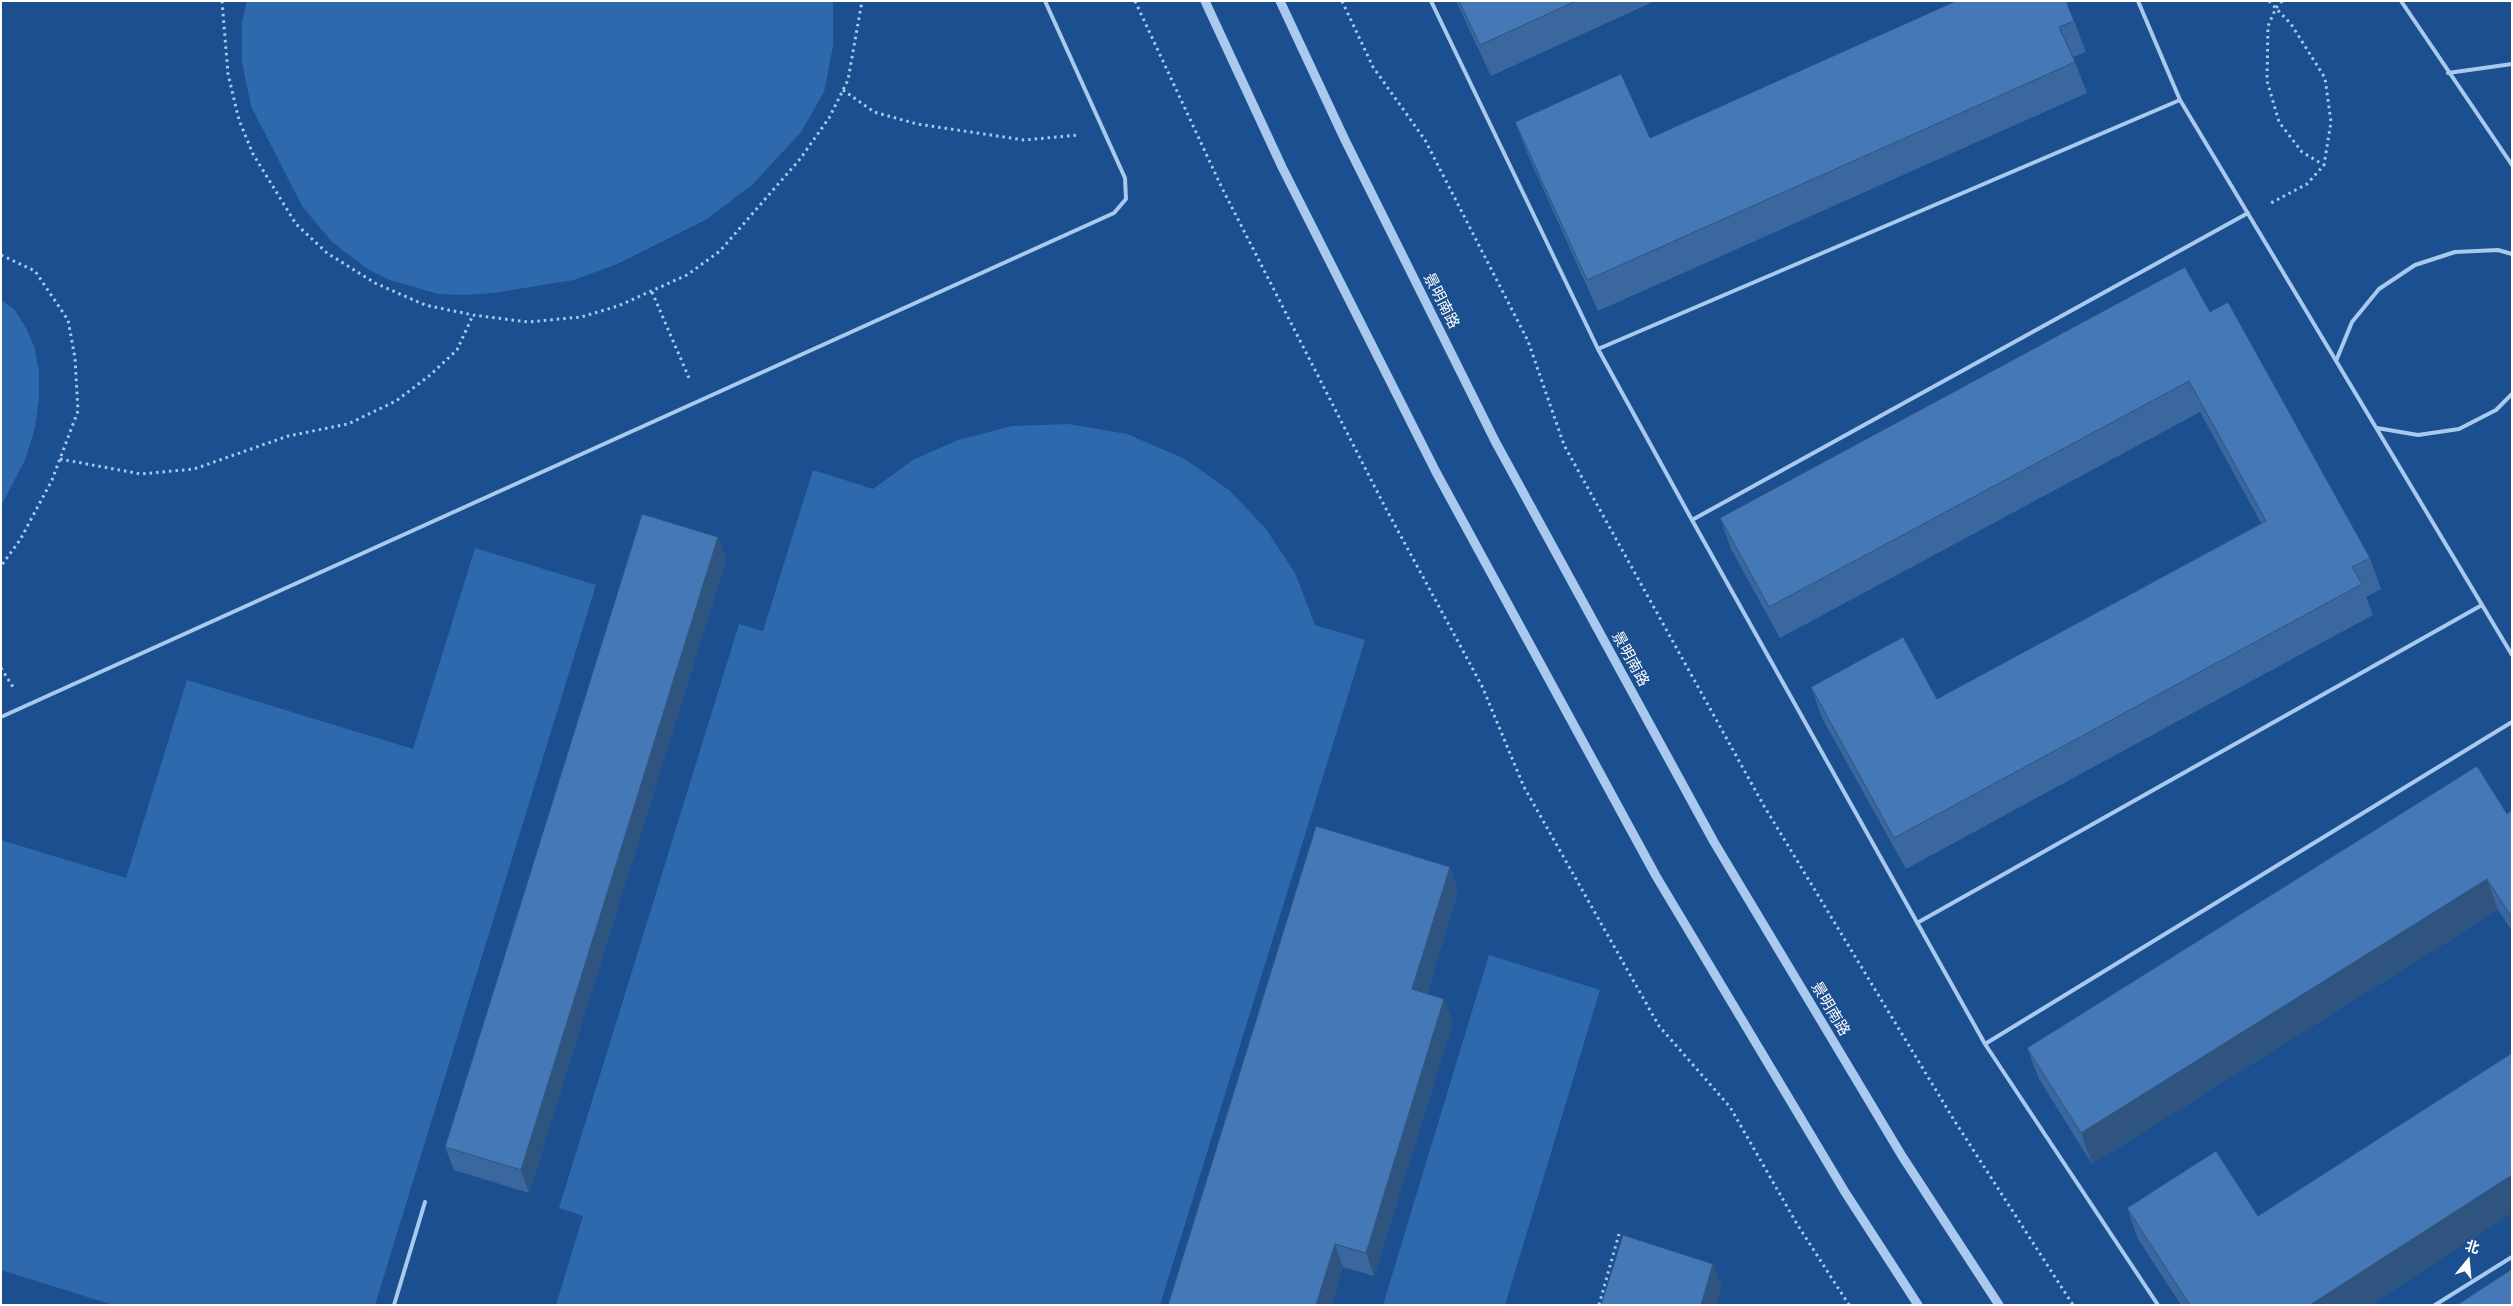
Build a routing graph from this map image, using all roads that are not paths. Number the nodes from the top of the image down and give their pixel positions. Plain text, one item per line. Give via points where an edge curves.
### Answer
1 (1045, 1) edge
2 (1205, 1) edge
3 (1280, 1) edge
4 (1431, 1) edge
5 (2138, 1) edge
6 (2401, 1) edge
7 (2512, 64) edge
8 (2448, 73) junction
9 (2180, 100) junction
10 (2512, 165) edge
11 (2248, 213) junction
12 (2512, 254) edge
13 (1598, 349) junction
14 (2336, 361) junction
15 (2512, 394) edge
16 (2377, 428) junction
17 (1692, 520) junction
18 (2482, 605) junction
19 (2512, 655) edge
20 (1, 717) edge
21 (2512, 722) edge
22 (1917, 923) junction
23 (1985, 1044) junction
24 (425, 1202) dead end
25 (2512, 1257) edge
26 (394, 1305) edge
27 (1918, 1305) edge
28 (1999, 1305) edge
29 (2158, 1305) edge
30 (2435, 1305) edge

1 - 20 lane via 1125,178 1126,199 1114,213
2 - 27 street via 1282,167 1436,472 1656,876 1845,1192
3 - 28 street, 景明南路 via 1345,140 1495,441 1714,842 1902,1156
4 - 13 lane
5 - 9 lane
6 - 8 lane
7 - 8 lane
8 - 10 lane
9 - 11 lane
9 - 13 lane
11 - 14 lane
11 - 17 lane
12 - 14 lane via 2498,250 2455,252 2415,265 2380,288 2352,322
13 - 17 lane
14 - 16 lane
15 - 16 lane via 2496,410 2459,429 2418,435
16 - 18 lane
17 - 22 lane
18 - 19 lane
18 - 22 lane
21 - 23 lane
22 - 23 lane
23 - 29 lane
24 - 26 lane
25 - 30 lane

